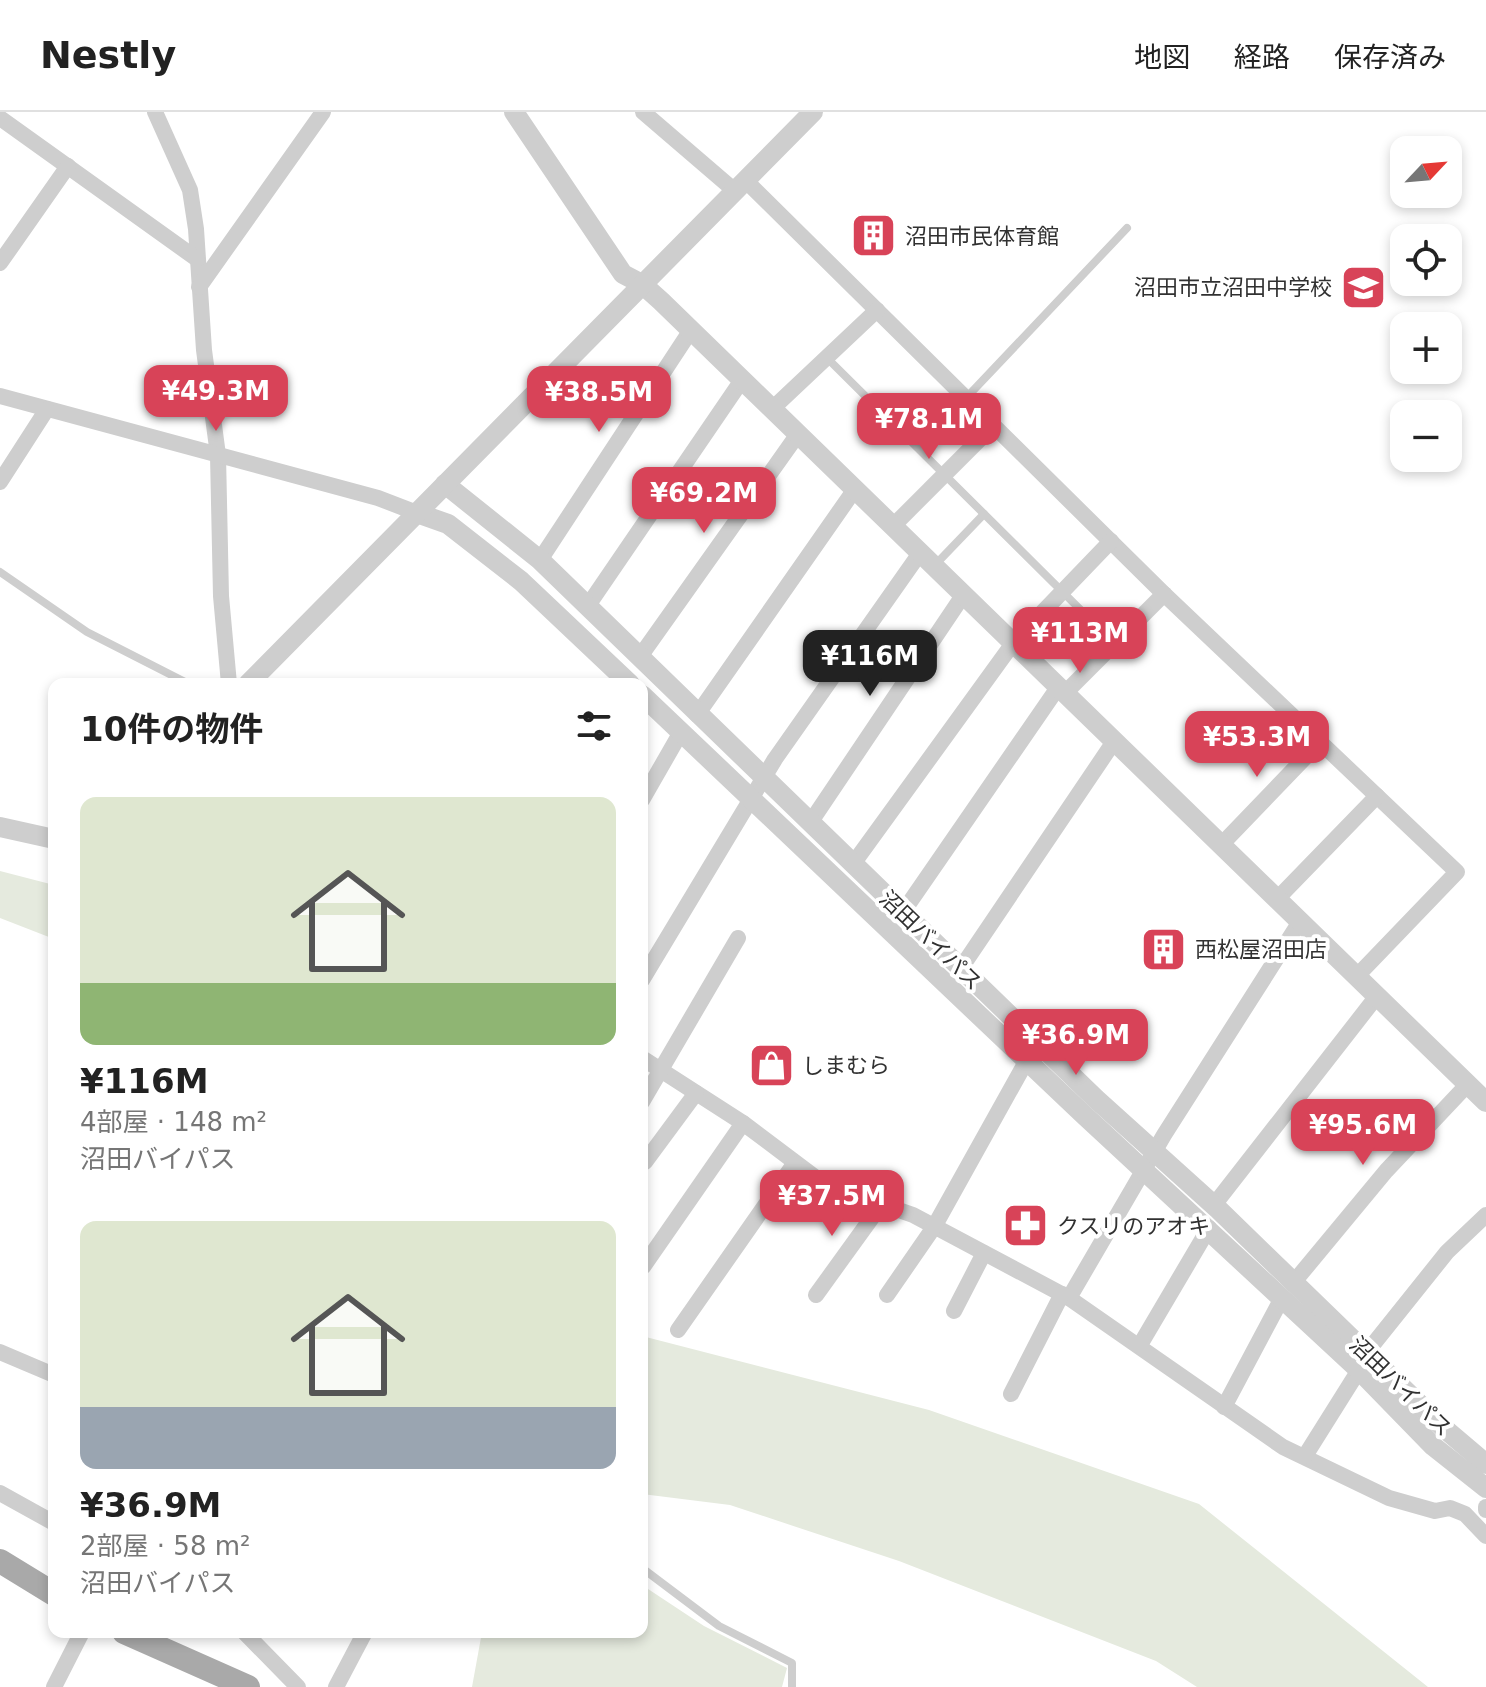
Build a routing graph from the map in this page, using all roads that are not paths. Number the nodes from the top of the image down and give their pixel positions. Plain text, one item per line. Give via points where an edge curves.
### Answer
1 (155, 112) edge
2 (323, 112) edge
3 (514, 112) edge
4 (643, 112) edge
5 (813, 112) edge
6 (0, 118) edge
7 (68, 166) junction
8 (740, 186) junction
9 (1127, 228) dead end
10 (197, 259) junction
11 (0, 263) edge
12 (642, 284) junction
13 (199, 287) junction
14 (877, 310) junction
15 (691, 330) junction
16 (827, 358) junction
17 (742, 380) junction
18 (0, 396) edge
19 (966, 398) junction
20 (47, 409) junction
21 (772, 409) junction
22 (993, 426) junction
23 (798, 434) junction
24 (218, 455) junction
25 (944, 474) junction
26 (0, 482) edge
27 (445, 484) junction
28 (855, 489) junction
29 (417, 513) junction
30 (984, 514) junction
31 (893, 526) junction
32 (1111, 541) junction
33 (540, 560) junction
34 (927, 560) junction
35 (0, 572) edge
36 (1063, 591) junction
37 (964, 594) junction
38 (1164, 594) junction
39 (587, 607) junction
40 (1014, 642) junction
41 (1114, 643) junction
42 (639, 658) junction
43 (177, 678) edge
44 (228, 678) edge
45 (254, 678) edge
46 (624, 678) edge
47 (1062, 689) junction
48 (648, 701) edge
49 (697, 715) junction
50 (681, 732) junction
51 (1115, 740) junction
52 (1320, 742) junction
53 (763, 779) junction
54 (648, 790) edge
55 (1377, 796) junction
56 (751, 798) junction
57 (810, 823) junction
58 (0, 827) edge
59 (48, 838) edge
60 (1222, 844) junction
61 (853, 864) junction
62 (1278, 898) junction
63 (903, 912) junction
64 (1301, 920) junction
65 (738, 938) dead end
66 (961, 968) junction
67 (648, 970) edge
68 (1357, 976) junction
69 (1377, 996) junction
70 (1027, 1060) junction
71 (648, 1062) edge
72 (663, 1072) junction
73 (1468, 1084) junction
74 (648, 1093) edge
75 (696, 1093) junction
76 (1486, 1102) edge
77 (743, 1123) junction
78 (1154, 1151) junction
79 (648, 1158) edge
80 (794, 1164) junction
81 (1144, 1169) junction
82 (881, 1205) junction
83 (1214, 1205) junction
84 (1486, 1215) edge
85 (934, 1227) junction
86 (1209, 1228) junction
87 (984, 1253) junction
88 (648, 1260) edge
89 (1288, 1290) junction
90 (816, 1295) dead end
91 (887, 1295) dead end
92 (1066, 1296) junction
93 (954, 1311) dead end
94 (678, 1330) dead end
95 (1140, 1345) junction
96 (0, 1352) edge
97 (1363, 1361) junction
98 (48, 1372) edge
99 (1011, 1394) dead end
100 (1224, 1407) junction
101 (1305, 1456) junction
102 (1486, 1464) edge
103 (1486, 1488) edge
104 (0, 1493) edge
105 (48, 1520) edge
106 (1486, 1536) edge
107 (0, 1561) edge
108 (648, 1573) edge
109 (48, 1590) edge
110 (79, 1638) edge
111 (138, 1638) edge
112 (250, 1638) edge
113 (362, 1638) edge
114 (54, 1687) edge
115 (248, 1687) edge
116 (298, 1687) edge
117 (336, 1687) edge
118 (792, 1687) edge

1 - 10 street via 190,190
2 - 13 street
3 - 12 street via 623,274
4 - 8 street
5 - 8 street
6 - 7 street
7 - 10 street
7 - 11 street
8 - 12 street
8 - 14 street
9 - 19 lane
10 - 13 street
12 - 15 street
12 - 27 street
13 - 24 street
14 - 16 street
14 - 19 street
15 - 17 street
15 - 33 street
16 - 21 street
16 - 25 lane
17 - 21 street
17 - 39 street
18 - 20 street
19 - 22 street
20 - 24 street
20 - 26 street
21 - 23 street
22 - 25 street
22 - 32 street
23 - 28 street
23 - 42 street
24 - 29 street
24 - 44 street
25 - 30 lane
25 - 31 street
27 - 29 street
27 - 33 street, 沼田バイパス
28 - 31 street
28 - 49 street
29 - 45 street
29 - 46 street via 448,524 521,581
30 - 34 lane
30 - 36 lane
31 - 34 street
32 - 36 street
32 - 38 street
33 - 39 street, 沼田バイパス
34 - 37 street
34 - 53 street
35 - 43 lane via 87,632
36 - 40 street
36 - 41 lane
37 - 40 street
37 - 57 street
38 - 41 street
38 - 52 street
39 - 42 street, 沼田バイパス
40 - 47 street
40 - 61 street
41 - 47 street
42 - 49 street, 沼田バイパス
47 - 51 street
47 - 63 street
48 - 50 street, 沼田バイパス
49 - 53 street, 沼田バイパス
50 - 54 street
50 - 56 street, 沼田バイパス
51 - 60 street
51 - 66 street
52 - 55 street
52 - 60 street
53 - 56 street
53 - 57 street, 沼田バイパス
55 - 62 street
55 - 68 street via 1457,872
56 - 67 street
56 - 70 street, 沼田バイパス
57 - 61 street, 沼田バイパス
58 - 59 street
60 - 62 street
61 - 63 street, 沼田バイパス
62 - 64 street
63 - 66 street, 沼田バイパス
64 - 68 street
64 - 78 street
65 - 72 street
66 - 78 street, 沼田バイパス
68 - 69 street
69 - 73 street
69 - 83 street
70 - 81 street, 沼田バイパス
70 - 85 street
71 - 72 street
72 - 74 street
72 - 75 street
73 - 76 street
73 - 89 street via 1386,1171
75 - 77 street
75 - 79 street
77 - 80 street
77 - 88 street
78 - 81 street
78 - 83 street, 沼田バイパス
80 - 82 street via 824,1184
80 - 94 street
81 - 86 street, 沼田バイパス
81 - 92 street
82 - 85 street
82 - 90 street
83 - 89 street, 沼田バイパス
84 - 97 street via 1447,1252
85 - 87 street
85 - 91 street
86 - 89 street, 沼田バイパス
86 - 95 street
87 - 92 street
87 - 93 street
89 - 97 street, 沼田バイパス
89 - 100 street
92 - 95 street
92 - 99 street
95 - 100 street
96 - 98 street
97 - 101 street
97 - 102 street, 沼田バイパス
97 - 103 street, 沼田バイパス via 1433,1446
100 - 101 street
101 - 106 street via 1389,1498 1465,1514
104 - 105 street
107 - 109 main road
108 - 118 lane via 719,1626 792,1663
110 - 114 street
111 - 115 main road
112 - 116 street
113 - 117 street

